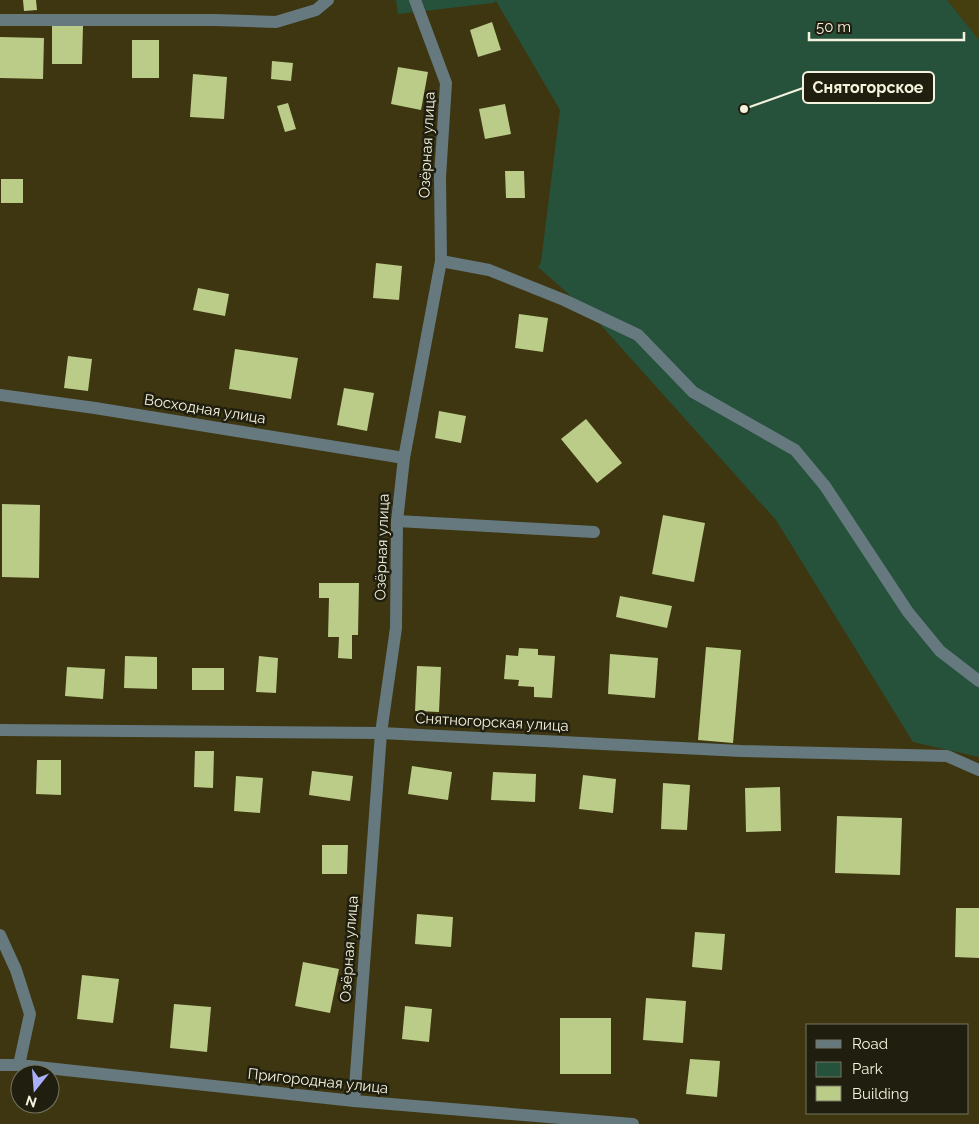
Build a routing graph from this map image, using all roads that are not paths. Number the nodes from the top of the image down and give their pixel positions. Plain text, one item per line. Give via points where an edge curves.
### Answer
1 (328, 0) edge
2 (415, 0) edge
3 (0, 20) edge
4 (440, 261) junction
5 (0, 395) edge
6 (404, 458) junction
7 (397, 521) junction
8 (594, 532) dead end
9 (979, 681) edge
10 (0, 730) edge
11 (381, 733) junction
12 (979, 770) edge
13 (0, 935) edge
14 (19, 1064) edge
15 (60, 1070) edge
16 (354, 1102) junction
17 (633, 1124) edge

1 - 3 street via 316,10 276,22
2 - 4 street, Озёрная улица via 446,83 440,177
4 - 6 street, Озёрная улица
4 - 9 street via 489,270 638,335 693,392 794,450 825,486 908,612 940,651
5 - 6 street, Восходная улица
6 - 7 street, Озёрная улица
7 - 8 street
7 - 11 street, Озёрная улица via 396,628
10 - 11 street, Снятногорская улица
11 - 12 street, Снятногорская улица via 741,751 947,756
11 - 16 street, Озёрная улица
13 - 14 street via 16,970 30,1014
15 - 16 street, Пригородная улица
16 - 17 street, Пригородная улица

